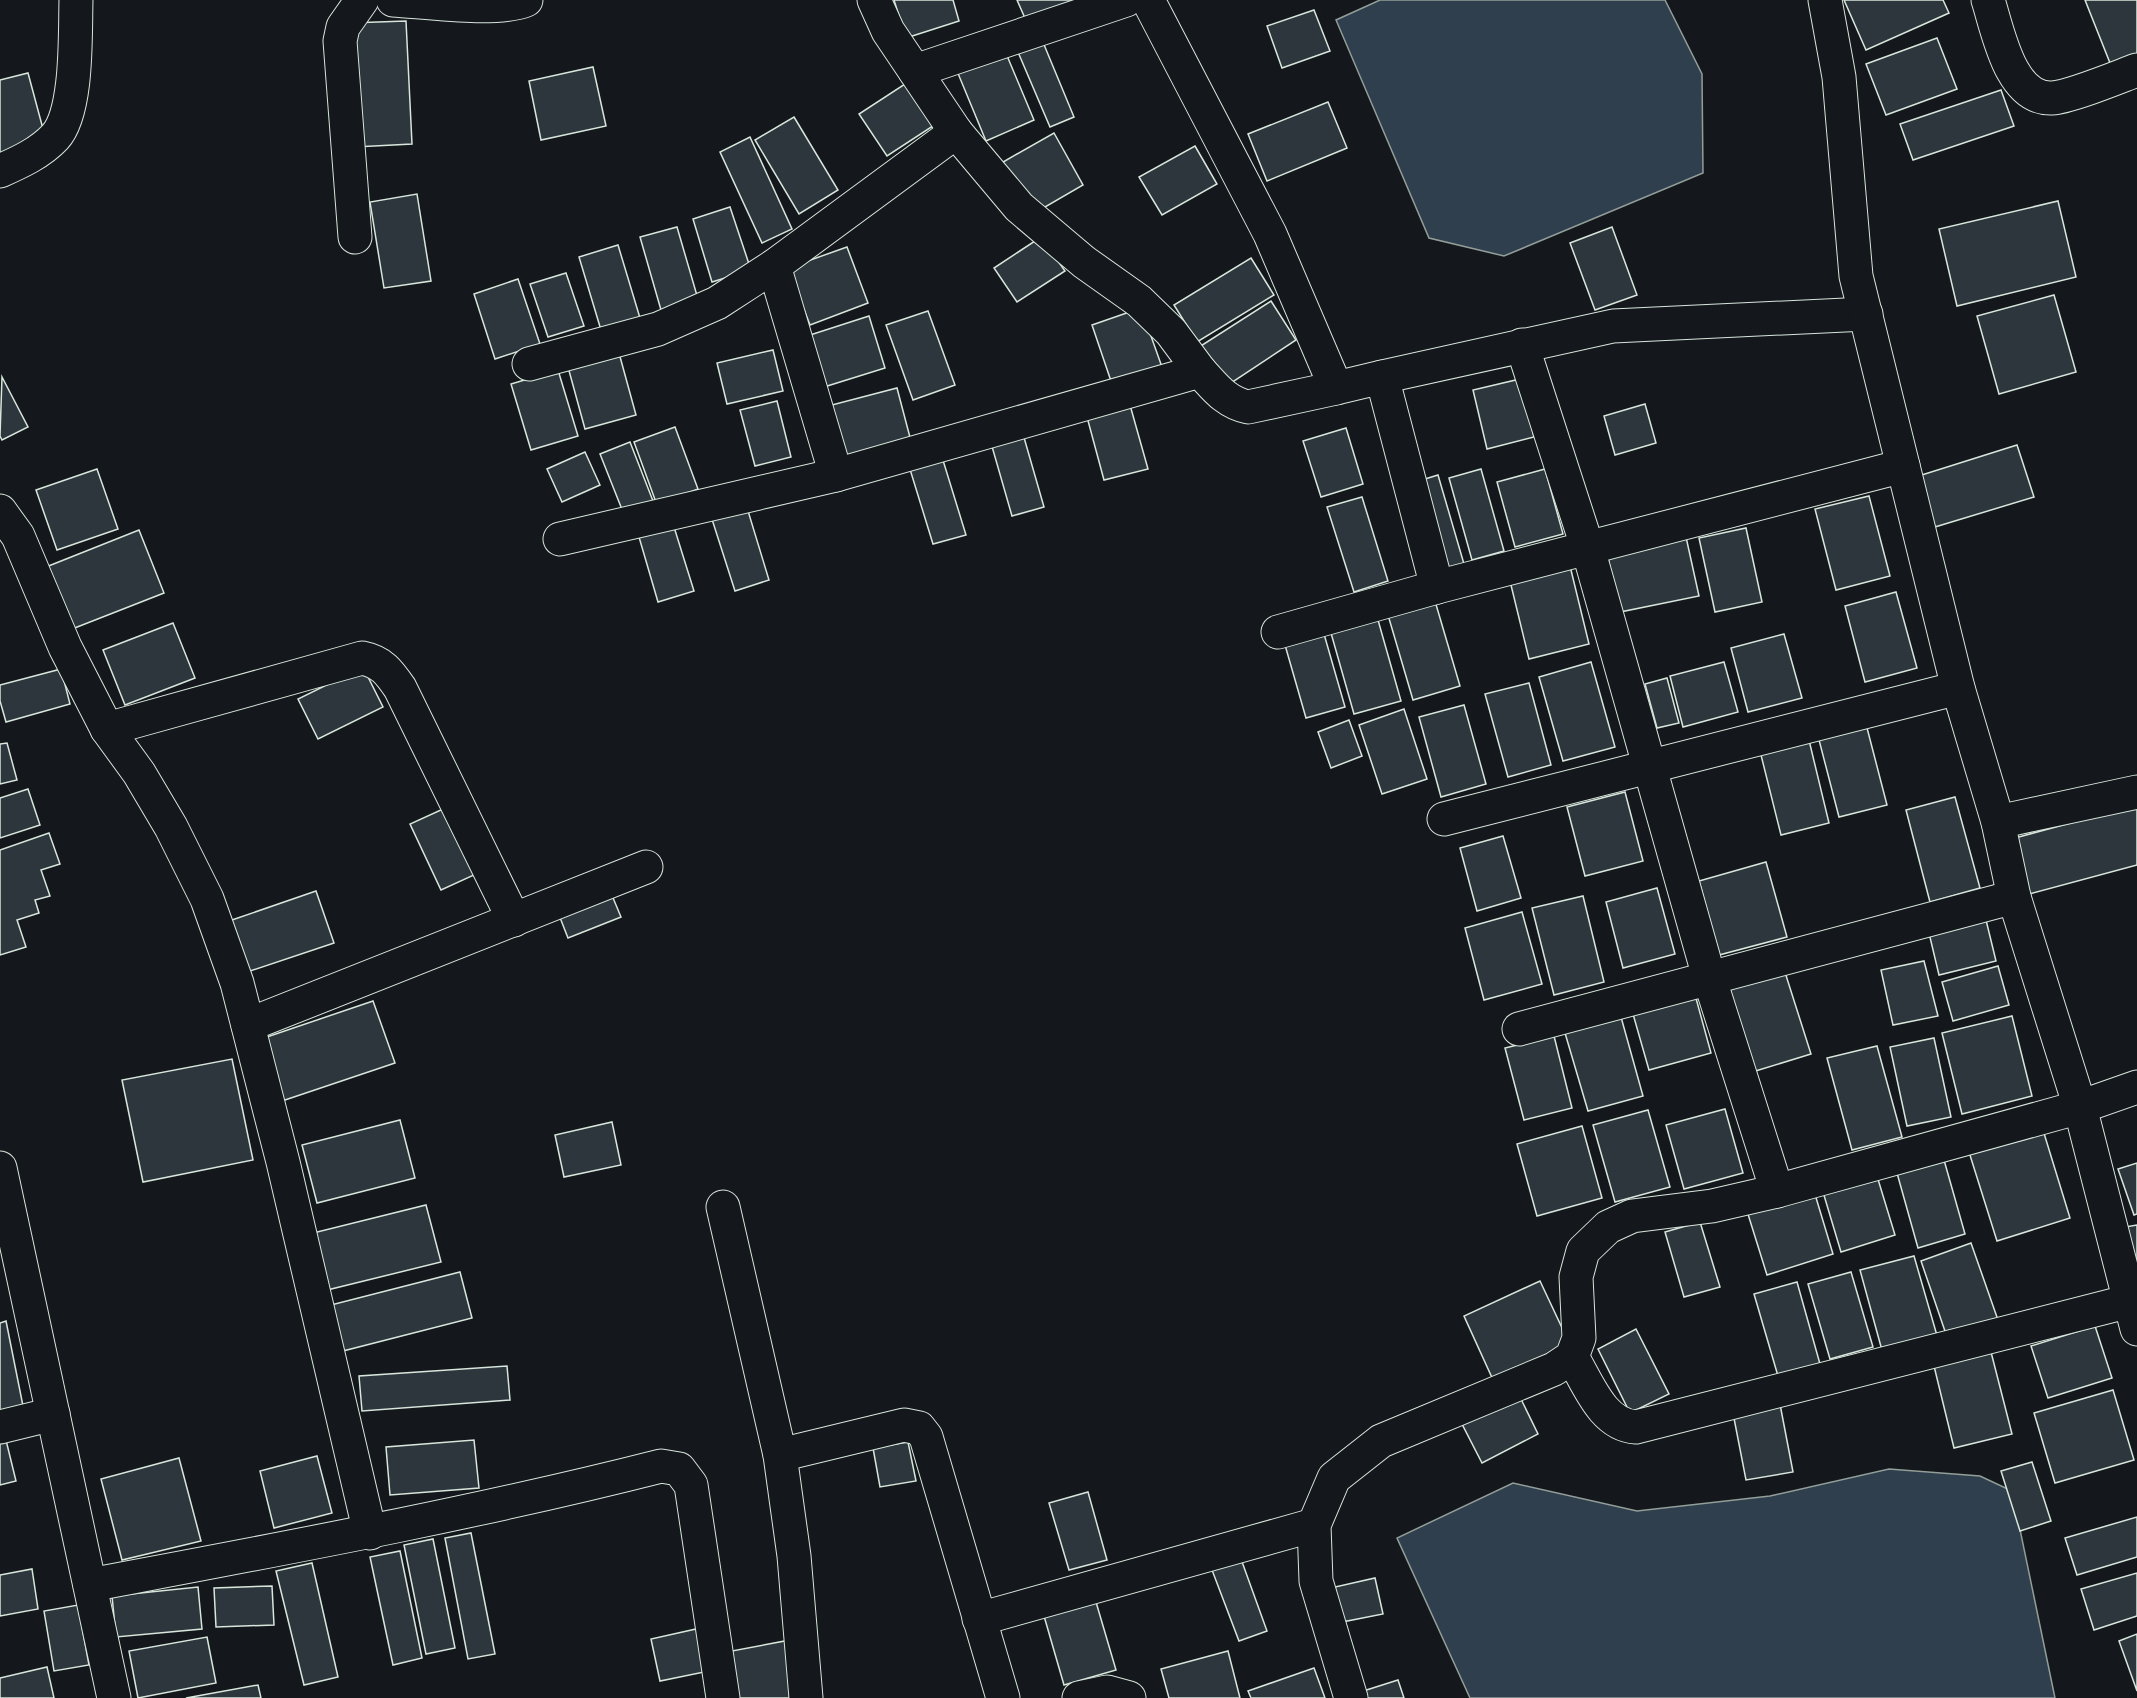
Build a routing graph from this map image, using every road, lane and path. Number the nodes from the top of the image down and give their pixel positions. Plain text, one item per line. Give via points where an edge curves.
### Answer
1 (76, 0) edge
2 (362, 0) edge
3 (393, 0) edge
4 (526, 0) edge
5 (874, 0) edge
6 (1126, 0) edge
7 (1148, 0) edge
8 (1825, 0) edge
9 (1988, 0) edge
10 (2137, 70) edge
11 (915, 71) junction
12 (956, 132) junction
13 (0, 171) edge
14 (356, 237) dead end
15 (774, 266) junction
16 (1866, 314) junction
17 (1522, 345) junction
18 (529, 364) dead end
19 (1200, 371) junction
20 (1382, 377) junction
21 (1336, 388) junction
22 (1903, 466) junction
23 (836, 475) junction
24 (0, 511) edge
25 (561, 539) dead end
26 (1588, 549) junction
27 (1437, 587) junction
28 (1278, 632) dead end
29 (1958, 688) junction
30 (106, 729) junction
31 (1649, 765) junction
32 (2137, 792) edge
33 (1444, 819) dead end
34 (1998, 822) junction
35 (646, 867) dead end
36 (2014, 897) junction
37 (514, 920) junction
38 (1709, 977) junction
39 (248, 1025) junction
40 (1519, 1029) dead end
41 (2137, 1087) edge
42 (2080, 1107) junction
43 (0, 1168) edge
44 (1777, 1191) junction
45 (723, 1207) dead end
46 (2133, 1315) edge
47 (1572, 1357) junction
48 (53, 1414) junction
49 (0, 1427) edge
50 (780, 1455) junction
51 (1314, 1525) junction
52 (370, 1533) junction
53 (90, 1585) junction
54 (980, 1619) junction
55 (114, 1698) edge
56 (723, 1698) edge
57 (806, 1698) edge
58 (1003, 1698) edge
59 (1079, 1698) edge
60 (1128, 1698) edge
61 (1351, 1698) edge

1 - 13 street via 70,105 57,135 35,154
2 - 14 street via 342,27 340,41
3 - 4 street via 485,4
5 - 11 street via 888,31
6 - 11 street
7 - 21 street via 1270,234
8 - 16 street via 1839,77 1856,276
9 - 10 street via 2018,81 2033,94 2053,98
11 - 12 street
12 - 15 street
12 - 19 street via 1019,207 1084,262 1139,300 1172,332
15 - 18 street via 717,303 658,329
15 - 23 street
16 - 17 street via 1613,326
16 - 22 street
17 - 20 street
17 - 26 street
19 - 21 street via 1223,396 1248,407
19 - 23 street
20 - 21 street
20 - 27 street
22 - 26 street
22 - 29 street
23 - 25 street
24 - 30 street via 18,536 65,647
26 - 27 street
26 - 31 street
27 - 28 street
29 - 31 street
29 - 34 street
30 - 37 street via 362,658 377,661 400,688
30 - 39 street via 171,826 207,899
31 - 33 street
31 - 38 street
32 - 34 street
34 - 36 street
35 - 37 street
36 - 38 street
36 - 42 street
37 - 39 street
38 - 40 street
38 - 44 street
39 - 52 street
41 - 42 street
42 - 44 street
42 - 46 street
43 - 48 street
44 - 47 street via 1712,1206 1632,1216 1608,1227 1583,1251 1576,1277 1579,1338
45 - 50 street
46 - 47 street via 1636,1427 1624,1426 1606,1413
47 - 51 street via 1554,1369 1381,1441 1334,1478
48 - 49 street
48 - 53 street
50 - 54 street via 904,1425 919,1428 926,1437
50 - 57 street via 794,1556
51 - 54 street
51 - 61 street via 1316,1581
52 - 53 street
52 - 56 street via 661,1466 679,1469 691,1485
53 - 55 street
54 - 58 street
59 - 60 street via 1107,1692

